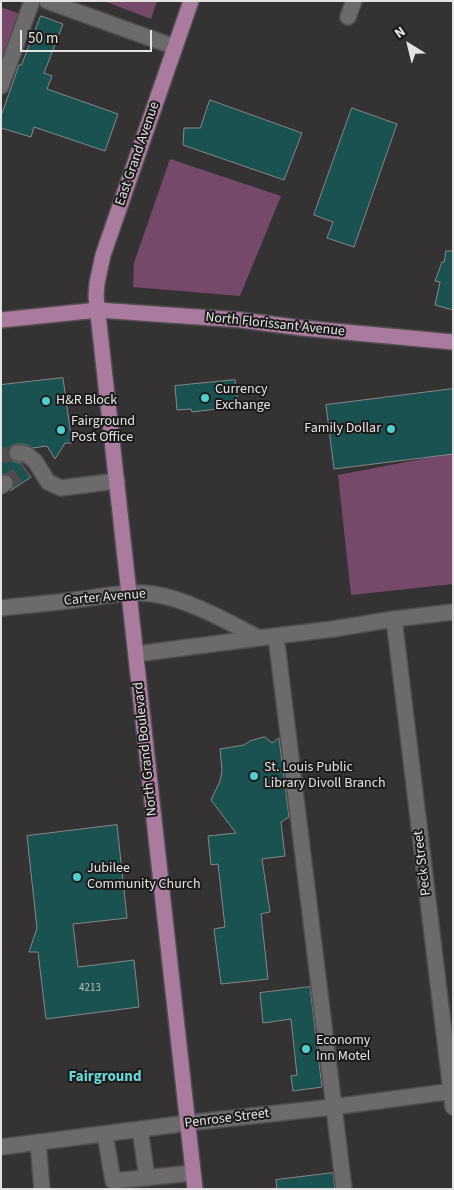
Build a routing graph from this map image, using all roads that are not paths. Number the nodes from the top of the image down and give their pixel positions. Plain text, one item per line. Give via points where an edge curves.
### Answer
1 (32, 1) edge
2 (47, 1) edge
3 (191, 1) edge
4 (354, 1) edge
5 (348, 17) dead end
6 (175, 47) junction
7 (1, 86) edge
8 (98, 310) junction
9 (1, 320) edge
10 (453, 342) edge
11 (17, 453) dead end
12 (117, 481) junction
13 (129, 593) junction
14 (1, 608) edge
15 (453, 612) edge
16 (394, 619) junction
17 (276, 636) junction
18 (259, 638) junction
19 (136, 654) junction
20 (452, 1091) edge
21 (333, 1107) junction
22 (453, 1107) edge
23 (188, 1123) junction
24 (140, 1129) junction
25 (105, 1134) junction
26 (38, 1142) junction
27 (1, 1147) edge
28 (193, 1172) junction
29 (147, 1178) junction
30 (42, 1189) edge
31 (195, 1189) edge
32 (344, 1189) edge

1 - 7 street
2 - 6 street
3 - 6 main road, East Grand Avenue
4 - 5 street
6 - 8 main road, East Grand Avenue via 102,255 96,296
8 - 9 main road, North Florissant Avenue
8 - 10 main road, North Florissant Avenue via 241,320
8 - 12 main road, North Grand Boulevard
11 - 12 street via 26,454 35,461 32,467 48,482 61,488
12 - 13 main road, North Grand Boulevard
13 - 14 street, Carter Avenue
13 - 18 street, Carter Avenue via 152,594 186,603
13 - 19 main road, North Grand Boulevard
15 - 16 street
16 - 17 street
16 - 20 street, Peck Street
17 - 18 street
17 - 21 street
18 - 19 street
19 - 23 main road, North Grand Boulevard
20 - 21 street, Penrose Street
20 - 22 street, Peck Street
21 - 23 street, Penrose Street
21 - 32 street
23 - 24 street, Penrose Street
23 - 28 main road, North Grand Boulevard
24 - 25 street, Penrose Street
24 - 29 street
25 - 26 street, Penrose Street
25 - 29 street via 112,1181
26 - 27 street, Penrose Street
26 - 30 street
28 - 29 street
28 - 31 main road, North Grand Boulevard

